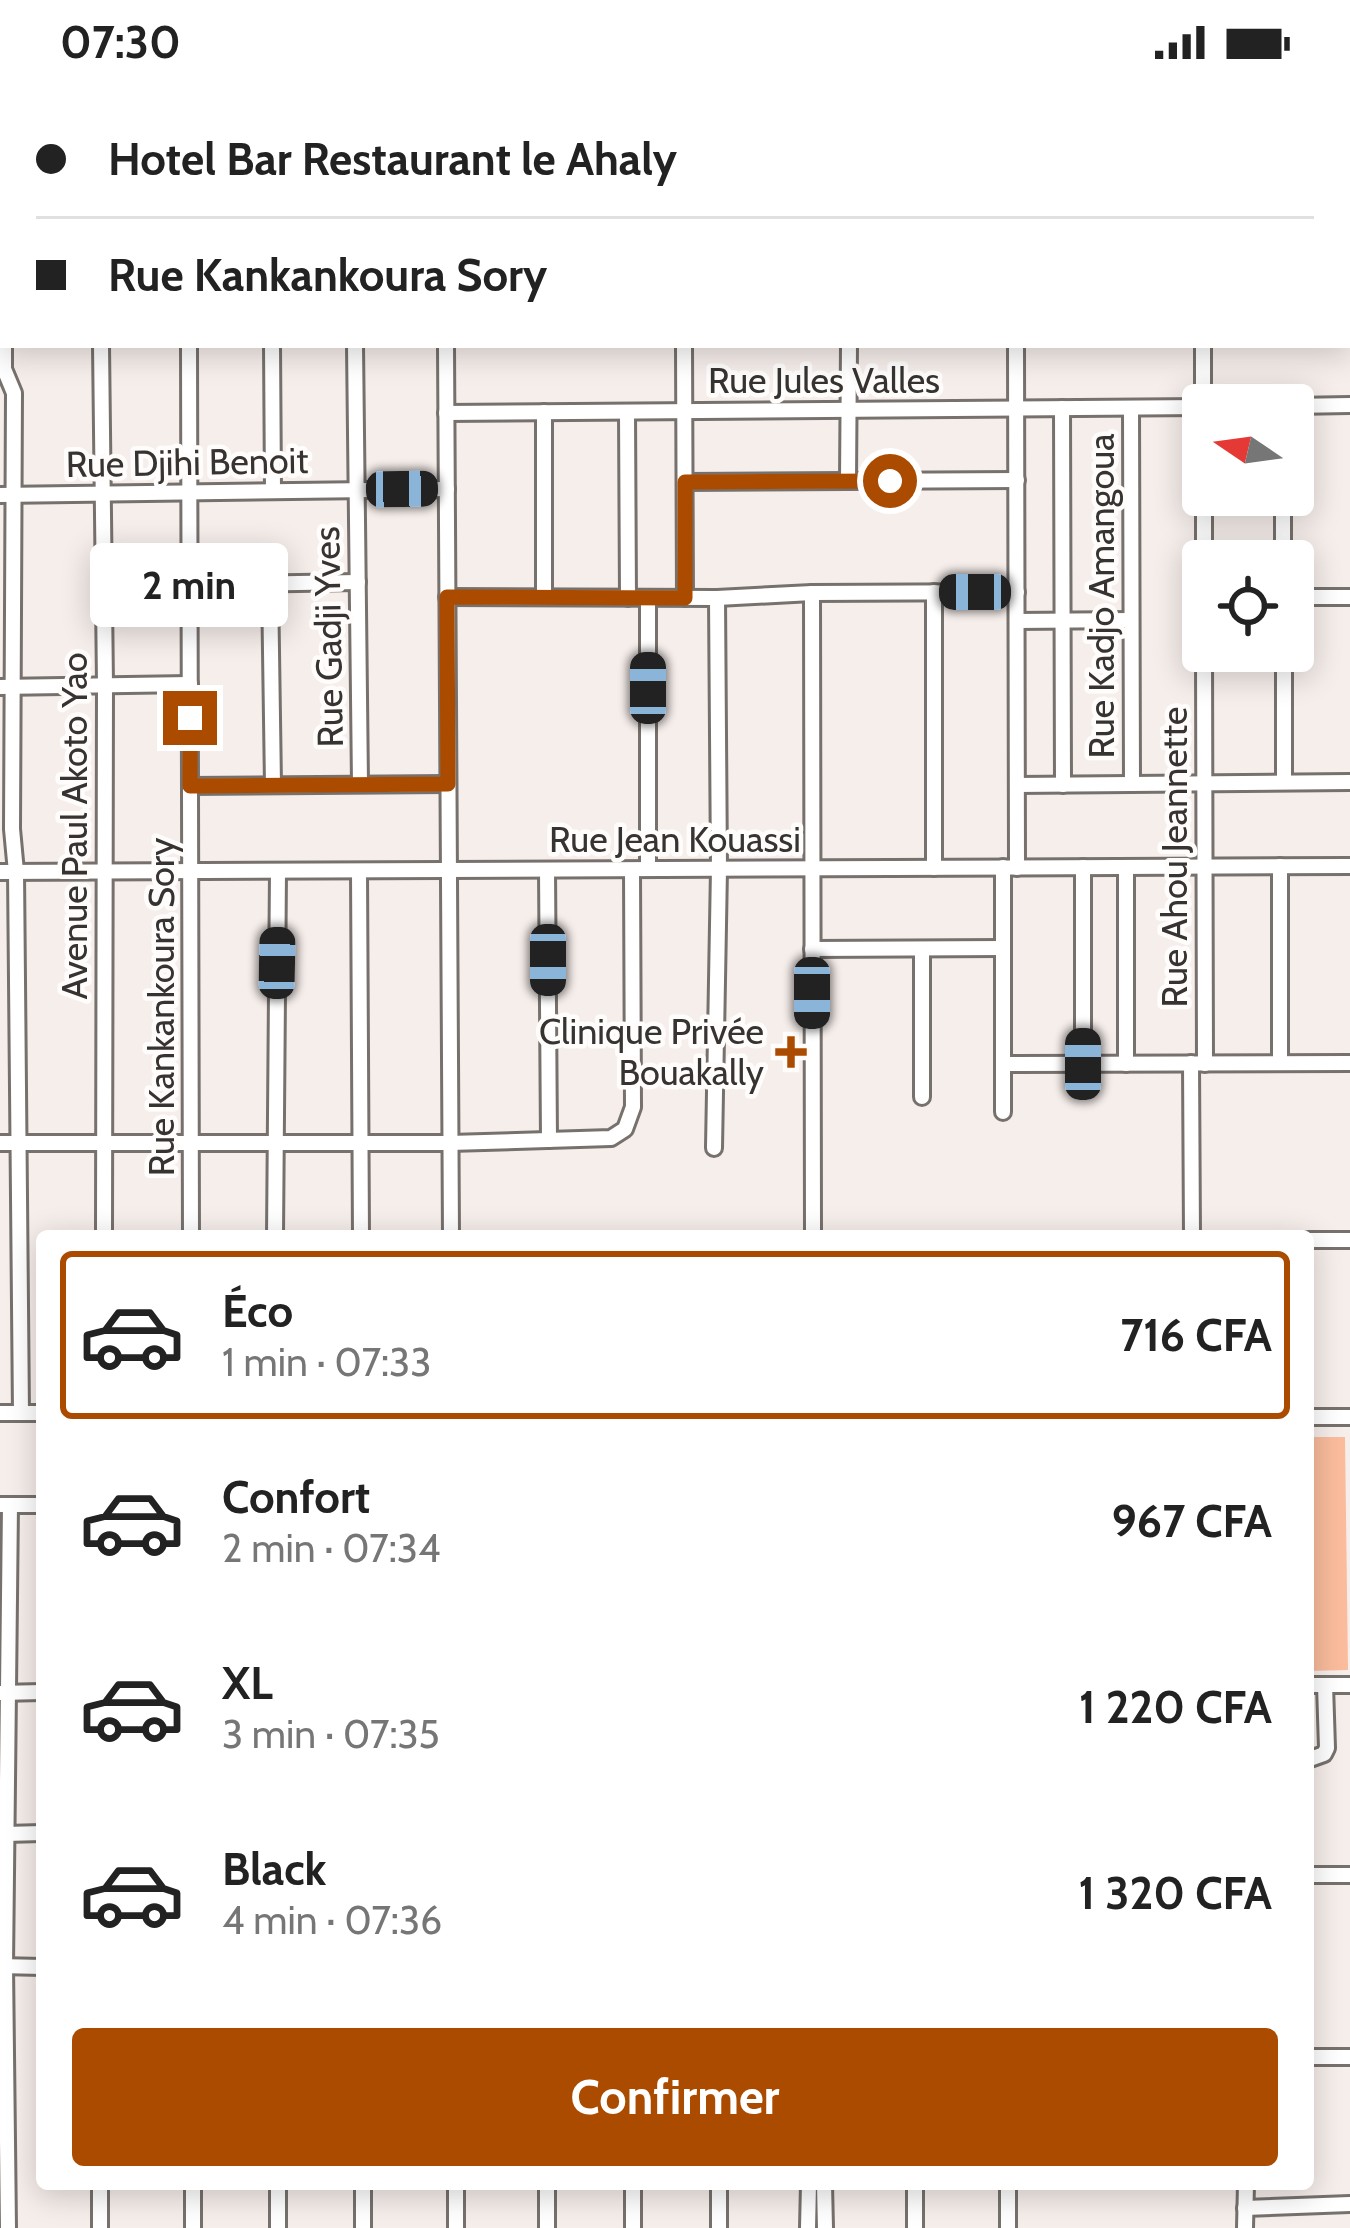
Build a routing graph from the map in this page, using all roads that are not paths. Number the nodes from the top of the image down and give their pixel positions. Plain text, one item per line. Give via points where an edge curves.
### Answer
1 (4, 348) edge
2 (100, 348) edge
3 (189, 348) edge
4 (272, 348) edge
5 (355, 348) edge
6 (446, 348) edge
7 (684, 348) edge
8 (850, 348) edge
9 (1016, 348) edge
10 (1203, 348) edge
11 (1203, 384) edge
12 (1350, 405) edge
13 (1314, 406) edge
14 (1182, 407) edge
15 (1062, 408) junction
16 (1131, 408) junction
17 (1016, 409) junction
18 (849, 410) junction
19 (684, 411) junction
20 (544, 412) junction
21 (627, 412) junction
22 (446, 413) junction
23 (848, 481) junction
24 (1016, 481) junction
25 (685, 482) junction
26 (447, 488) junction
27 (356, 490) junction
28 (273, 491) junction
29 (189, 492) junction
30 (100, 493) junction
31 (6, 495) edge
32 (358, 583) junction
33 (270, 584) junction
34 (190, 585) junction
35 (934, 592) junction
36 (1017, 592) junction
37 (812, 593) junction
38 (447, 597) junction
39 (544, 597) junction
40 (1314, 597) edge
41 (1350, 597) edge
42 (628, 598) junction
43 (648, 598) junction
44 (685, 598) junction
45 (717, 598) junction
46 (1063, 620) junction
47 (1131, 620) junction
48 (1017, 621) junction
49 (1204, 672) edge
50 (1284, 672) edge
51 (105, 684) junction
52 (190, 684) junction
53 (5, 687) edge
54 (1284, 782) junction
55 (1350, 782) edge
56 (1204, 783) junction
57 (6, 784) edge
58 (360, 784) junction
59 (448, 784) junction
60 (1132, 784) junction
61 (273, 785) junction
62 (1017, 785) junction
63 (1063, 785) junction
64 (190, 786) junction
65 (1280, 866) junction
66 (1350, 866) edge
67 (1010, 867) junction
68 (1083, 867) junction
69 (1126, 867) junction
70 (1204, 867) junction
71 (934, 868) junction
72 (719, 869) junction
73 (812, 869) junction
74 (547, 870) junction
75 (640, 870) junction
76 (449, 871) junction
77 (8, 872) edge
78 (102, 872) junction
79 (190, 872) junction
80 (278, 872) junction
81 (359, 872) junction
82 (1003, 948) junction
83 (812, 949) junction
84 (922, 949) junction
85 (1280, 1063) junction
86 (1350, 1063) edge
87 (1003, 1064) junction
88 (1083, 1064) junction
89 (1126, 1064) junction
90 (1198, 1064) junction
91 (922, 1096) dead end
92 (1003, 1112) dead end
93 (549, 1140) junction
94 (104, 1142) junction
95 (0, 1143) edge
96 (17, 1143) junction
97 (191, 1143) junction
98 (450, 1143) junction
99 (361, 1144) junction
100 (274, 1145) junction
101 (714, 1148) dead end
102 (104, 1230) edge
103 (191, 1230) edge
104 (275, 1230) edge
105 (361, 1230) edge
106 (451, 1230) edge
107 (813, 1230) edge
108 (1192, 1230) edge
109 (1314, 1240) edge
110 (1350, 1240) edge
111 (0, 1412) edge
112 (21, 1413) junction
113 (36, 1413) edge
114 (1314, 1417) edge
115 (1350, 1417) edge
116 (5, 1505) edge
117 (36, 1505) edge
118 (1314, 1685) edge
119 (1325, 1685) junction
120 (1350, 1685) edge
121 (36, 1692) edge
122 (3, 1693) edge
123 (1314, 1758) edge
124 (36, 1833) edge
125 (6, 1834) junction
126 (1314, 1875) edge
127 (1350, 1875) edge
128 (3, 1966) edge
129 (36, 1967) edge
130 (1314, 2057) dead end
131 (1350, 2057) edge
132 (100, 2190) edge
133 (193, 2190) edge
134 (278, 2190) edge
135 (363, 2190) edge
136 (456, 2190) edge
137 (547, 2190) edge
138 (633, 2190) edge
139 (719, 2190) edge
140 (809, 2190) edge
141 (824, 2190) edge
142 (915, 2190) edge
143 (1008, 2190) edge
144 (1246, 2190) edge
145 (1350, 2204) edge
146 (1245, 2207) junction
147 (8, 2228) edge
148 (100, 2228) edge
149 (194, 2228) edge
150 (278, 2228) edge
151 (363, 2228) edge
152 (456, 2228) edge
153 (547, 2228) edge
154 (633, 2228) edge
155 (719, 2228) edge
156 (808, 2228) edge
157 (825, 2228) edge
158 (915, 2228) edge
159 (1008, 2228) edge
160 (1245, 2228) edge

1 - 31 street via 14,393
2 - 30 street, Avenue Paul Akoto Yao
3 - 29 street, Rue Kankankoura Sory
4 - 28 street
5 - 27 street, Rue Gadji Yves
6 - 22 street
7 - 19 street
8 - 18 street
9 - 17 street
10 - 11 street
12 - 13 street
14 - 16 street, Rue Jules Valles
15 - 16 street, Rue Jules Valles
15 - 17 street, Rue Jules Valles
15 - 46 street
16 - 47 street, Rue Kadjo Amangoua
17 - 18 street, Rue Jules Valles
17 - 24 street
18 - 19 street, Rue Jules Valles
18 - 23 street
19 - 21 street, Rue Jules Valles
19 - 25 street
20 - 21 street, Rue Jules Valles
20 - 22 street, Rue Jules Valles
20 - 39 street
21 - 42 street
22 - 26 street
23 - 24 street
23 - 25 street
24 - 36 street
25 - 44 street
26 - 27 street, Rue Djihi Benoit
26 - 38 street
27 - 28 street, Rue Djihi Benoit
27 - 32 street, Rue Gadji Yves
28 - 29 street, Rue Djihi Benoit
29 - 30 street, Rue Djihi Benoit
29 - 34 street, Rue Kankankoura Sory
30 - 31 street, Rue Djihi Benoit
30 - 51 street, Avenue Paul Akoto Yao
31 - 53 street
32 - 33 street
32 - 58 street, Rue Gadji Yves
33 - 34 street
33 - 61 street
34 - 52 street, Rue Kankankoura Sory
35 - 36 street
35 - 37 street
35 - 71 street
36 - 48 street
37 - 45 street
37 - 73 street
38 - 39 street
38 - 59 street
39 - 42 street
40 - 41 street
42 - 43 street
43 - 44 street
43 - 75 street
44 - 45 street
45 - 72 street
46 - 47 street
46 - 48 street
46 - 63 street
47 - 60 street, Rue Kadjo Amangoua
48 - 62 street
49 - 56 street, Rue Ahou Jeannette
50 - 54 street
51 - 52 street
51 - 53 street
51 - 78 street, Avenue Paul Akoto Yao
52 - 64 street, Rue Kankankoura Sory
53 - 57 street
54 - 55 street
54 - 56 street
56 - 60 street
56 - 70 street, Rue Ahou Jeannette
57 - 77 street
58 - 59 street
58 - 61 street
59 - 76 street
60 - 63 street
61 - 64 street
62 - 63 street
62 - 67 street
64 - 79 street, Rue Kankankoura Sory
65 - 66 street, Rue Jean Kouassi
65 - 70 street, Rue Jean Kouassi
65 - 85 street
67 - 68 street, Rue Jean Kouassi
67 - 71 street, Rue Jean Kouassi
67 - 82 street
68 - 69 street, Rue Jean Kouassi
68 - 88 street
69 - 70 street, Rue Jean Kouassi
69 - 89 street
70 - 90 street, Rue Ahou Jeannette
71 - 73 street, Rue Jean Kouassi
72 - 73 street, Rue Jean Kouassi
72 - 75 street, Rue Jean Kouassi
72 - 101 street
73 - 83 street
74 - 75 street, Rue Jean Kouassi
74 - 76 street, Rue Jean Kouassi
74 - 93 street
75 - 93 street via 633,1107 625,1129 611,1138
76 - 81 street, Rue Jean Kouassi
76 - 98 street
77 - 78 street, Rue Jean Kouassi
77 - 96 street
78 - 79 street, Rue Jean Kouassi
78 - 94 street, Avenue Paul Akoto Yao
79 - 80 street, Rue Jean Kouassi
79 - 97 street, Rue Kankankoura Sory
80 - 81 street, Rue Jean Kouassi
80 - 100 street
81 - 99 street
82 - 84 street
82 - 87 street
83 - 84 street
83 - 107 street
84 - 91 street
85 - 86 street
85 - 90 street
87 - 88 street
87 - 92 street
88 - 89 street
89 - 90 street
90 - 108 street, Rue Ahou Jeannette
93 - 98 street
94 - 96 street
94 - 97 street
94 - 102 street, Avenue Paul Akoto Yao
95 - 96 street
96 - 112 street
97 - 100 street
97 - 103 street, Rue Kankankoura Sory
98 - 99 street
98 - 106 street
99 - 100 street
99 - 105 street
100 - 104 street
109 - 110 street
111 - 112 street
112 - 113 street
114 - 115 street
116 - 117 street
116 - 122 street
118 - 119 street
119 - 120 street
119 - 123 street via 1327,1748
121 - 122 street
122 - 125 street
124 - 125 street
125 - 128 street
126 - 127 street
128 - 129 street
128 - 147 street
130 - 131 street
132 - 148 street
133 - 149 street
134 - 150 street
135 - 151 street
136 - 152 street
137 - 153 street
138 - 154 street
139 - 155 street
140 - 156 street
141 - 157 street
142 - 158 street
143 - 159 street
144 - 146 street
145 - 146 street
146 - 160 street

